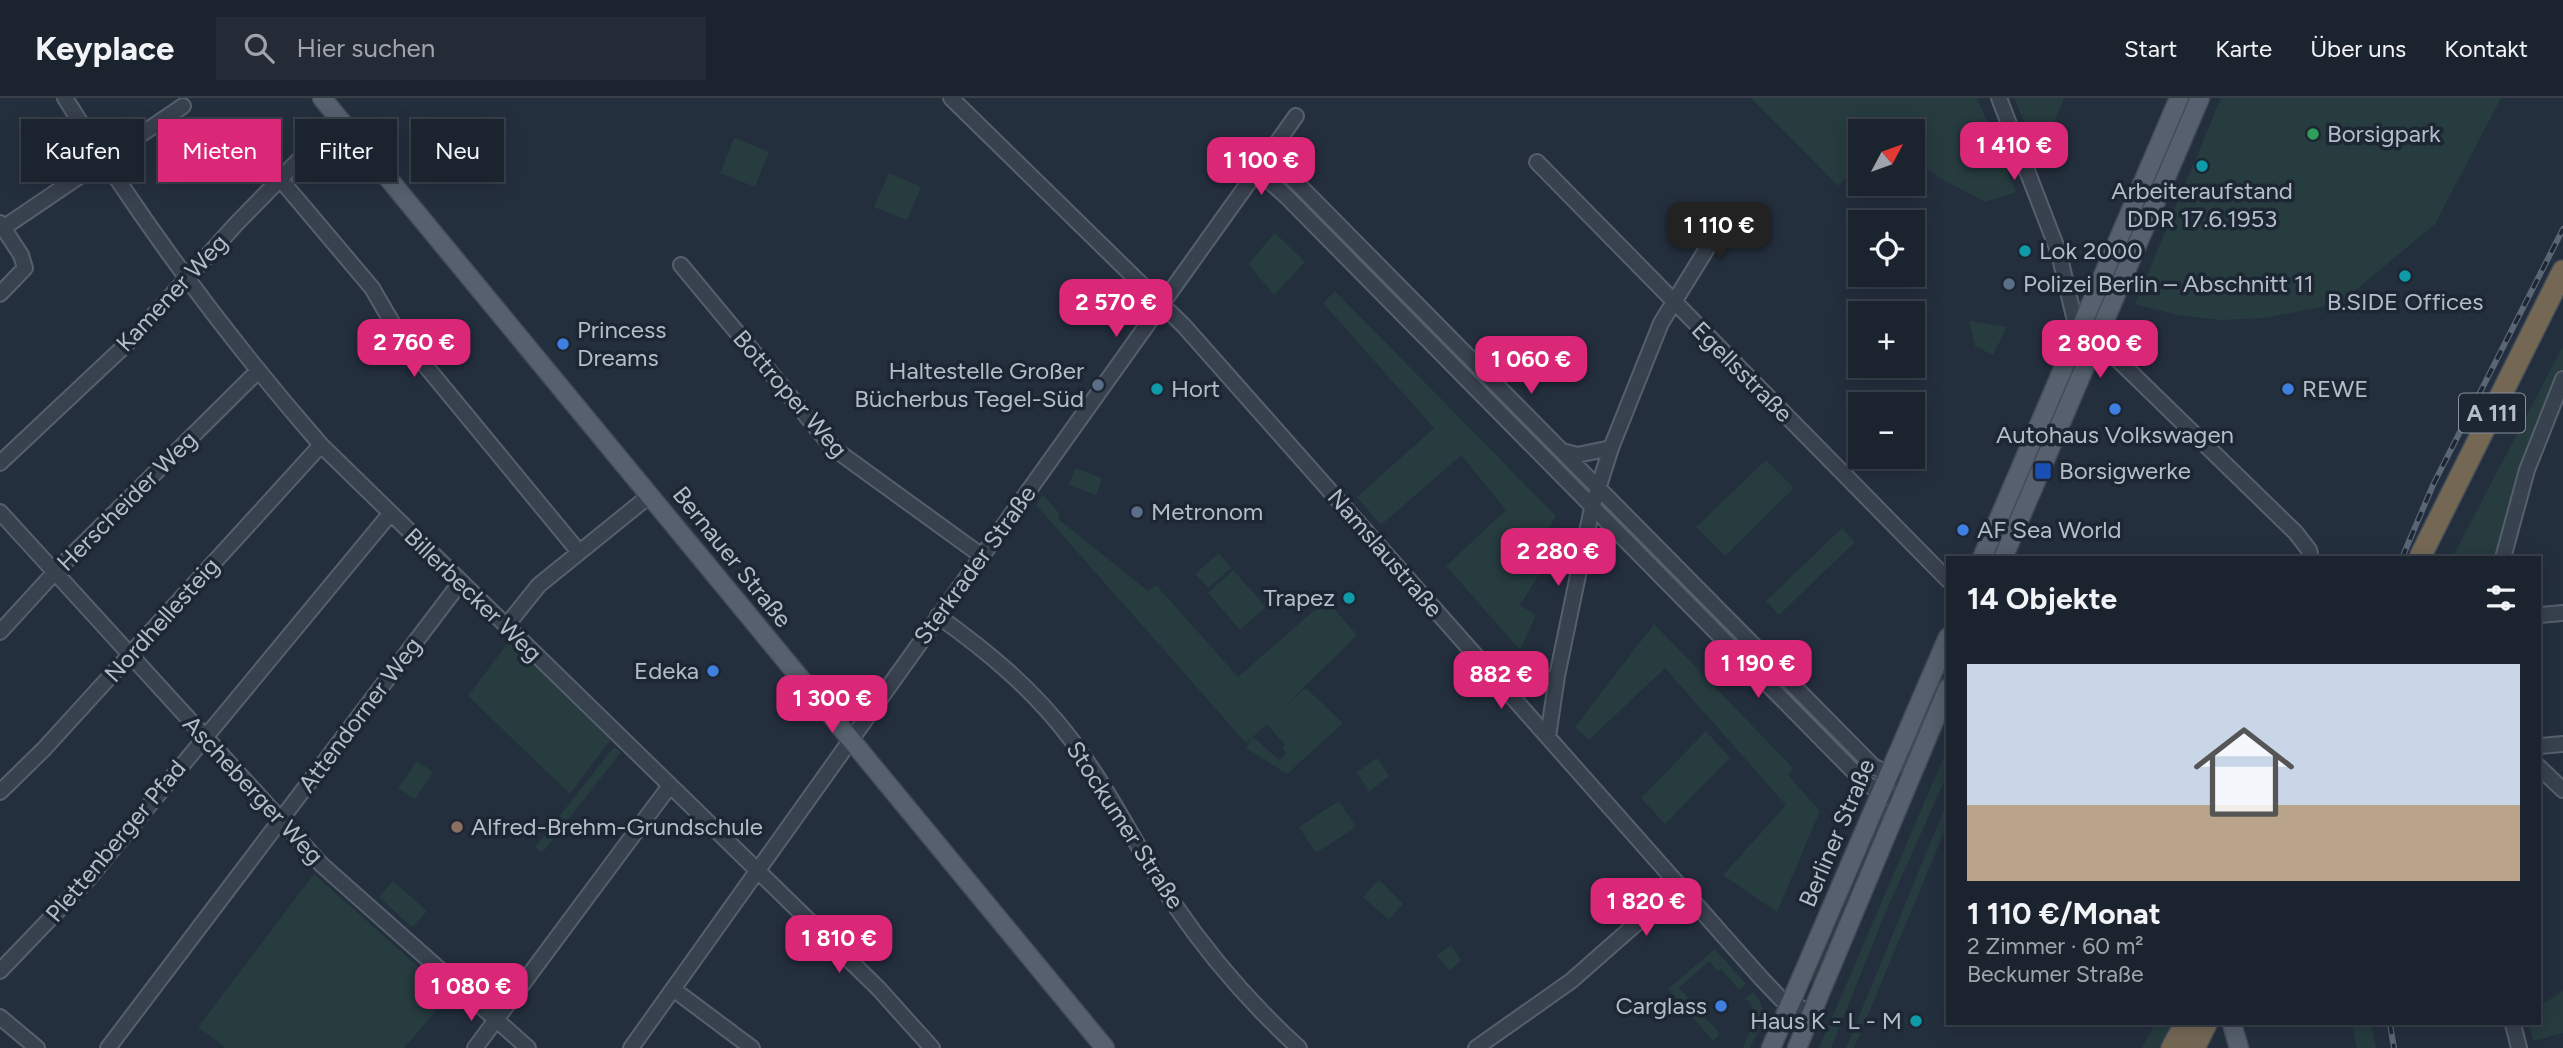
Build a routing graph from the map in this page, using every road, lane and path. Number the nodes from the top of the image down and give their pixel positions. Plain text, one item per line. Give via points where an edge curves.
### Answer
1 (65, 98) edge
2 (322, 98) edge
3 (951, 98) edge
4 (1999, 98) edge
5 (2179, 98) edge
6 (2200, 98) edge
7 (183, 106) dead end
8 (1296, 116) dead end
9 (78, 119) edge
10 (339, 119) edge
11 (144, 133) edge
12 (1267, 159) junction
13 (1537, 163) dead end
14 (295, 164) edge
15 (1258, 171) junction
16 (281, 178) edge
17 (281, 180) edge
18 (70, 182) edge
19 (119, 182) edge
20 (277, 182) edge
21 (391, 182) edge
22 (2, 226) edge
23 (1719, 229) dead end
24 (681, 265) dead end
25 (2563, 271) edge
26 (186, 278) junction
27 (0, 294) edge
28 (1673, 301) junction
29 (2563, 303) edge
30 (1161, 306) junction
31 (2082, 324) junction
32 (2098, 339) junction
33 (257, 372) junction
34 (2563, 379) edge
35 (321, 445) junction
36 (1611, 448) junction
37 (1562, 451) junction
38 (0, 463) edge
39 (1548, 464) junction
40 (1599, 489) junction
41 (649, 496) junction
42 (1592, 508) junction
43 (0, 512) edge
44 (390, 514) junction
45 (579, 552) junction
46 (982, 556) junction
47 (1983, 556) edge
48 (2004, 556) edge
49 (2310, 556) edge
50 (2428, 556) edge
51 (2429, 556) edge
52 (2504, 556) edge
53 (55, 572) junction
54 (1946, 578) edge
55 (460, 583) junction
56 (2563, 613) edge
57 (2541, 615) edge
58 (938, 616) junction
59 (506, 626) junction
60 (0, 632) edge
61 (1946, 642) edge
62 (131, 654) junction
63 (1557, 676) junction
64 (1506, 690) junction
65 (1946, 693) edge
66 (203, 737) junction
67 (1548, 737) junction
68 (850, 740) junction
69 (2563, 744) edge
70 (2541, 746) edge
71 (2541, 769) edge
72 (1885, 783) junction
73 (1908, 784) junction
74 (669, 787) junction
75 (2563, 790) edge
76 (0, 792) edge
77 (1900, 802) junction
78 (280, 820) junction
79 (757, 871) junction
80 (1679, 886) junction
81 (0, 971) edge
82 (673, 989) junction
83 (1789, 1003) junction
84 (1812, 1013) junction
85 (0, 1017) edge
86 (496, 1019) junction
87 (2184, 1025) edge
88 (2206, 1025) edge
89 (2232, 1025) edge
90 (2513, 1025) edge
91 (37, 1048) edge
92 (108, 1048) edge
93 (475, 1048) edge
94 (527, 1048) edge
95 (631, 1048) edge
96 (752, 1048) edge
97 (932, 1048) edge
98 (1105, 1048) edge
99 (1299, 1048) edge
100 (1476, 1048) edge
101 (1771, 1048) edge
102 (1797, 1048) edge
103 (2172, 1048) edge
104 (2194, 1048) edge
105 (2239, 1048) edge
106 (2519, 1048) edge

1 - 9 street, Billerbecker Weg
2 - 10 main road, Bernauer Straße
3 - 30 street, Namslaustraße
4 - 31 street via 2060,257 2074,317
5 - 31 main road
6 - 32 main road
7 - 11 street
8 - 12 street, Sterkrader Straße
12 - 15 street, Sterkrader Straße
12 - 37 street via 1289,175
13 - 28 street, Egellsstraße
14 - 16 street, Kamener Weg
15 - 30 street, Sterkrader Straße
15 - 39 street
17 - 45 street via 372,288 397,331
18 - 22 street
19 - 26 street, Billerbecker Weg
20 - 26 street, Kamener Weg
21 - 41 main road, Bernauer Straße
22 - 27 street via 25,268
23 - 28 street
24 - 46 street, Bottroper Weg via 834,448
25 - 50 highway, A 111
26 - 33 street, Billerbecker Weg
26 - 38 street, Kamener Weg via 133,338
28 - 36 street
28 - 54 street, Egellsstraße
29 - 51 highway, A 111
30 - 46 street, Sterkrader Straße
30 - 64 street, Namslaustraße
31 - 32 street
31 - 47 main road
32 - 48 main road
32 - 49 street via 2296,533
33 - 35 street, Billerbecker Weg
33 - 53 street, Herscheider Weg
34 - 52 street via 2527,470
35 - 44 street, Billerbecker Weg
35 - 62 street, Nordhellesteig
36 - 37 street via 1577,455
36 - 40 street
37 - 39 street
37 - 40 street
39 - 42 street
40 - 42 street
40 - 72 street
41 - 45 street
41 - 68 main road, Bernauer Straße
42 - 63 street
42 - 72 street via 1865,783
43 - 53 street, Ascheberger Weg
44 - 55 street, Billerbecker Weg
44 - 66 street, Plettenberger Pfad
45 - 59 street via 539,585
46 - 58 street, Sterkrader Straße
53 - 60 street, Herscheider Weg
53 - 62 street, Ascheberger Weg
55 - 59 street, Billerbecker Weg
55 - 78 street, Attendorner Weg
56 - 57 street
58 - 68 street, Sterkrader Straße
58 - 99 street, Stockumer Straße via 996,659 1068,736 1208,950 1229,978
59 - 74 street, Billerbecker Weg
61 - 72 main road, Berliner Straße
62 - 66 street, Ascheberger Weg
62 - 76 street, Nordhellesteig
63 - 64 street via 1533,687
63 - 67 street
64 - 67 street, Namslaustraße
65 - 73 main road, Berliner Straße
66 - 78 street, Ascheberger Weg
66 - 81 street, Plettenberger Pfad via 89,878
67 - 80 street, Namslaustraße
68 - 79 street, Sterkrader Straße
68 - 98 main road, Bernauer Straße
69 - 70 street
71 - 75 street
72 - 73 street
72 - 77 street
72 - 83 main road, Berliner Straße
73 - 77 main road, Berliner Straße
74 - 79 street, Billerbecker Weg
74 - 86 street
77 - 84 main road, Berliner Straße
78 - 86 street, Ascheberger Weg via 322,865
78 - 92 street, Attendorner Weg
79 - 82 street, Sterkrader Straße
79 - 97 street, Billerbecker Weg via 878,988
80 - 83 street, Namslaustraße
80 - 100 street via 1571,981
82 - 95 street, Sterkrader Straße
82 - 96 street
83 - 84 street, Namslaustraße
83 - 101 main road, Berliner Straße
84 - 102 main road, Berliner Straße
85 - 91 street
86 - 93 street
86 - 94 street, Ascheberger Weg
87 - 103 highway
88 - 104 highway
89 - 105 main road
90 - 106 street

